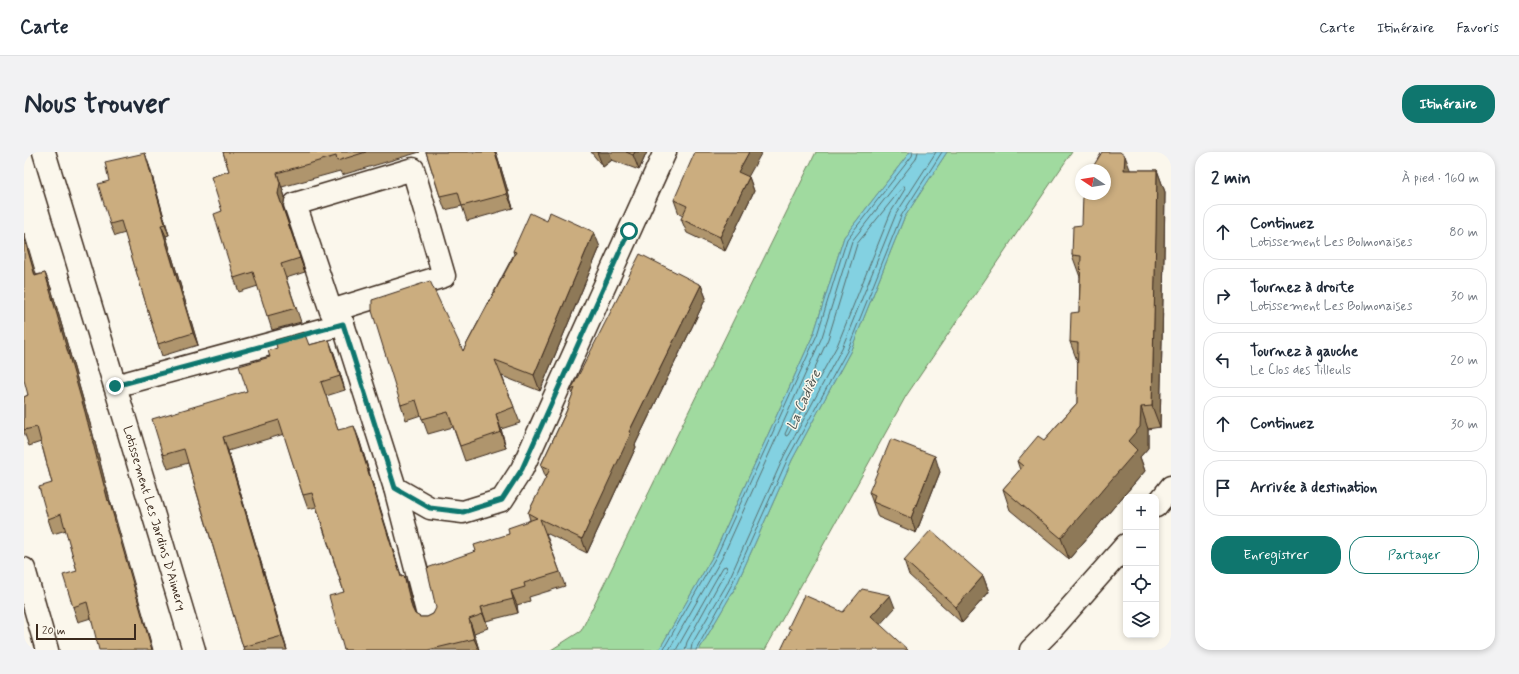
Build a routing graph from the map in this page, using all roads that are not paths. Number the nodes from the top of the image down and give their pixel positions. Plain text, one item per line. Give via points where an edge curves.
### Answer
1 (44, 152) edge
2 (665, 152) edge
3 (337, 317) junction
4 (115, 386) junction
5 (1171, 487) edge
6 (395, 488) junction
7 (1159, 502) edge
8 (1123, 548) edge
9 (24, 569) edge
10 (28, 595) edge
11 (429, 619) edge
12 (48, 650) edge
13 (194, 650) edge
14 (1031, 650) edge

1 - 4 street, Lotissement Les Jardins D'Aimery
2 - 6 street via 522,469 502,500 463,512 430,508
3 - 3 street via 295,204 413,169 444,276
3 - 4 street via 237,352
3 - 6 street
4 - 13 street, Lotissement Les Jardins D'Aimery
5 - 7 street
6 - 11 street
8 - 14 street
9 - 10 street
10 - 12 street

